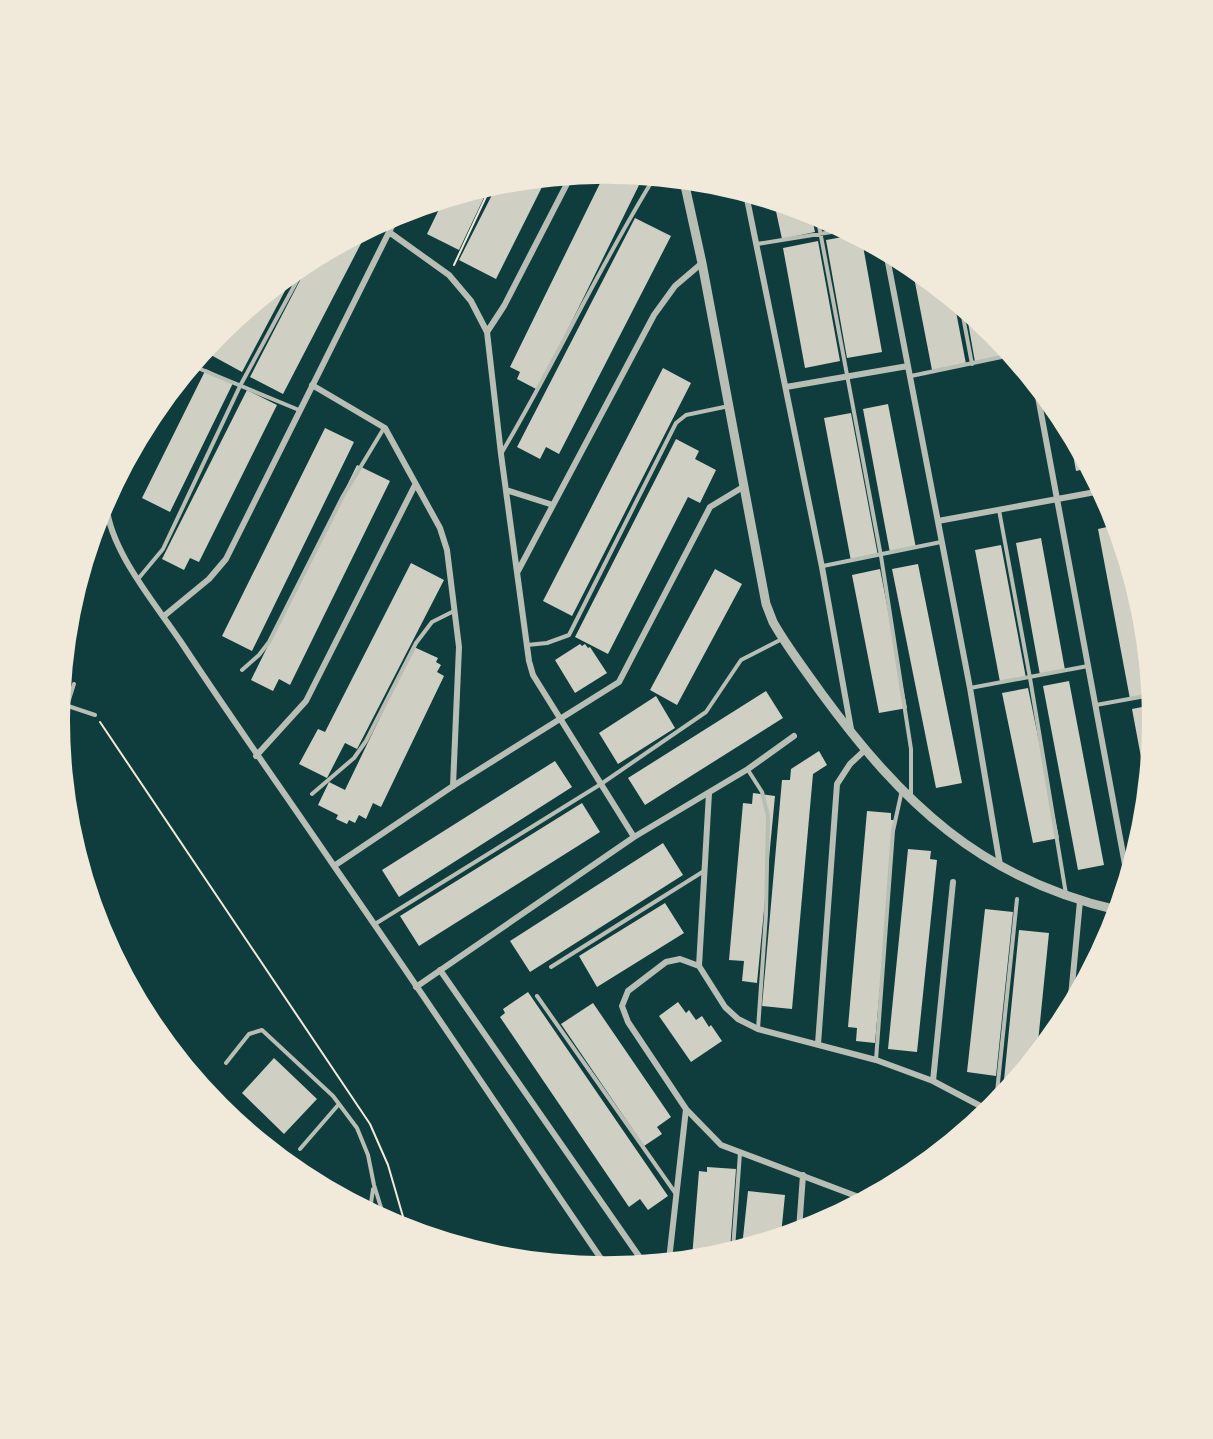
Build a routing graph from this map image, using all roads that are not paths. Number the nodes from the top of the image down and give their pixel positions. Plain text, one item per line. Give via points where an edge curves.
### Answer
1 (567, 185) edge
2 (649, 186) edge
3 (686, 190) edge
4 (748, 203) edge
5 (819, 227) edge
6 (391, 229) edge
7 (389, 232) junction
8 (830, 232) edge
9 (820, 234) junction
10 (756, 244) junction
11 (702, 263) junction
12 (888, 264) edge
13 (296, 283) edge
14 (963, 319) edge
15 (487, 332) junction
16 (1001, 357) edge
17 (972, 364) junction
18 (908, 366) junction
19 (201, 369) edge
20 (847, 376) junction
21 (910, 376) junction
22 (312, 385) junction
23 (240, 386) junction
24 (786, 387) junction
25 (1039, 403) edge
26 (729, 405) junction
27 (299, 410) junction
28 (385, 428) junction
29 (501, 454) junction
30 (415, 485) junction
31 (743, 487) junction
32 (506, 490) junction
33 (1092, 493) edge
34 (1057, 500) junction
35 (553, 506) junction
36 (999, 510) junction
37 (109, 520) edge
38 (938, 521) junction
39 (941, 542) junction
40 (881, 556) junction
41 (822, 567) junction
42 (518, 571) junction
43 (138, 579) junction
44 (454, 611) junction
45 (164, 616) junction
46 (782, 639) junction
47 (527, 645) junction
48 (1088, 666) junction
49 (243, 670) dead end
50 (1030, 678) junction
51 (74, 684) road end
52 (970, 688) junction
53 (72, 692) edge
54 (1141, 697) edge
55 (1095, 705) junction
56 (71, 707) edge
57 (95, 715) road end
58 (562, 719) junction
59 (852, 735) junction
60 (794, 736) dead end
61 (865, 750) junction
62 (256, 756) junction
63 (748, 769) junction
64 (601, 784) junction
65 (453, 786) junction
66 (902, 790) junction
67 (709, 793) junction
68 (312, 794) dead end
69 (911, 799) junction
70 (634, 837) junction
71 (1124, 859) edge
72 (334, 866) junction
73 (1001, 867) junction
74 (704, 871) junction
75 (953, 882) dead end
76 (1066, 896) junction
77 (1017, 899) dead end
78 (1080, 901) junction
79 (1108, 908) edge
80 (374, 924) junction
81 (699, 966) junction
82 (551, 968) dead end
83 (440, 970) junction
84 (1072, 986) edge
85 (417, 987) junction
86 (537, 996) dead end
87 (758, 1029) junction
88 (818, 1044) junction
89 (876, 1060) junction
90 (226, 1063) dead end
91 (933, 1081) junction
92 (998, 1086) edge
93 (339, 1104) junction
94 (979, 1105) edge
95 (686, 1109) junction
96 (300, 1149) dead end
97 (740, 1152) junction
98 (803, 1175) junction
99 (374, 1185) junction
100 (854, 1194) edge
101 (676, 1195) junction
102 (371, 1201) edge
103 (380, 1205) edge
104 (800, 1219) edge
105 (734, 1240) edge
106 (670, 1252) edge
107 (639, 1254) edge
108 (599, 1256) edge

1 - 15 street
2 - 29 lane
3 - 11 street
4 - 10 street
5 - 9 lane
6 - 7 street
7 - 15 street via 449,275 471,301
7 - 22 street
8 - 9 lane
9 - 10 lane
9 - 20 lane
10 - 24 street
11 - 26 street
11 - 35 street via 675,286 654,315
12 - 18 street
13 - 23 lane
14 - 17 lane
15 - 29 street
16 - 17 lane
17 - 21 lane
18 - 20 street
18 - 21 street
19 - 23 lane
20 - 24 street
20 - 40 lane
21 - 38 street
22 - 27 street
22 - 28 street
23 - 27 lane
23 - 43 lane via 162,549
24 - 41 street
25 - 34 street
26 - 31 street
26 - 47 lane via 686,415 676,423 569,636 547,644
27 - 45 street via 226,559 209,579
28 - 30 street
28 - 49 lane via 343,496 269,642
29 - 32 street
30 - 44 street via 440,528 447,550
30 - 62 street via 306,701
31 - 46 street via 766,604
31 - 58 street via 710,507 619,682
32 - 35 street
32 - 42 street
33 - 34 street
34 - 36 street
34 - 48 street
35 - 42 street
36 - 38 street
36 - 50 lane
37 - 43 street
38 - 39 street
39 - 40 lane
39 - 52 street
40 - 41 lane
40 - 69 lane via 910,749
41 - 59 street
42 - 47 street
43 - 45 street
44 - 65 street via 459,647
44 - 68 lane via 432,622 416,643 354,758
45 - 62 street
46 - 59 street
46 - 64 lane via 741,660 706,712
47 - 58 street via 533,675
48 - 50 lane
48 - 55 street
50 - 52 lane
50 - 76 lane
51 - 53 lane
52 - 73 street
54 - 55 lane
55 - 71 street
56 - 57 lane
58 - 64 street
58 - 65 street
59 - 61 street
60 - 63 street
61 - 66 street
61 - 88 street via 837,784
62 - 72 street
63 - 67 street
63 - 87 lane via 762,792 768,816
64 - 70 street
64 - 80 lane
65 - 72 street
66 - 69 street
66 - 89 lane via 893,831
67 - 70 street
67 - 74 street
69 - 73 street via 957,840
70 - 83 street
72 - 80 street
73 - 76 street
74 - 81 street
74 - 82 lane
75 - 91 street
76 - 78 street
77 - 92 lane
78 - 79 street
78 - 84 street
80 - 85 street
81 - 87 street via 725,1006 738,1019
81 - 95 street via 680,959 666,962 628,991 622,1006 628,1022
83 - 85 street
83 - 107 street
85 - 108 street
86 - 101 lane
87 - 88 street
88 - 89 street
89 - 91 street
90 - 93 lane via 249,1034 262,1030
91 - 94 street
93 - 96 lane
93 - 99 lane via 357,1128
95 - 97 street via 721,1145
95 - 101 street
97 - 98 street
97 - 105 lane
98 - 100 street
98 - 104 street
99 - 102 lane
99 - 103 lane
101 - 106 street

